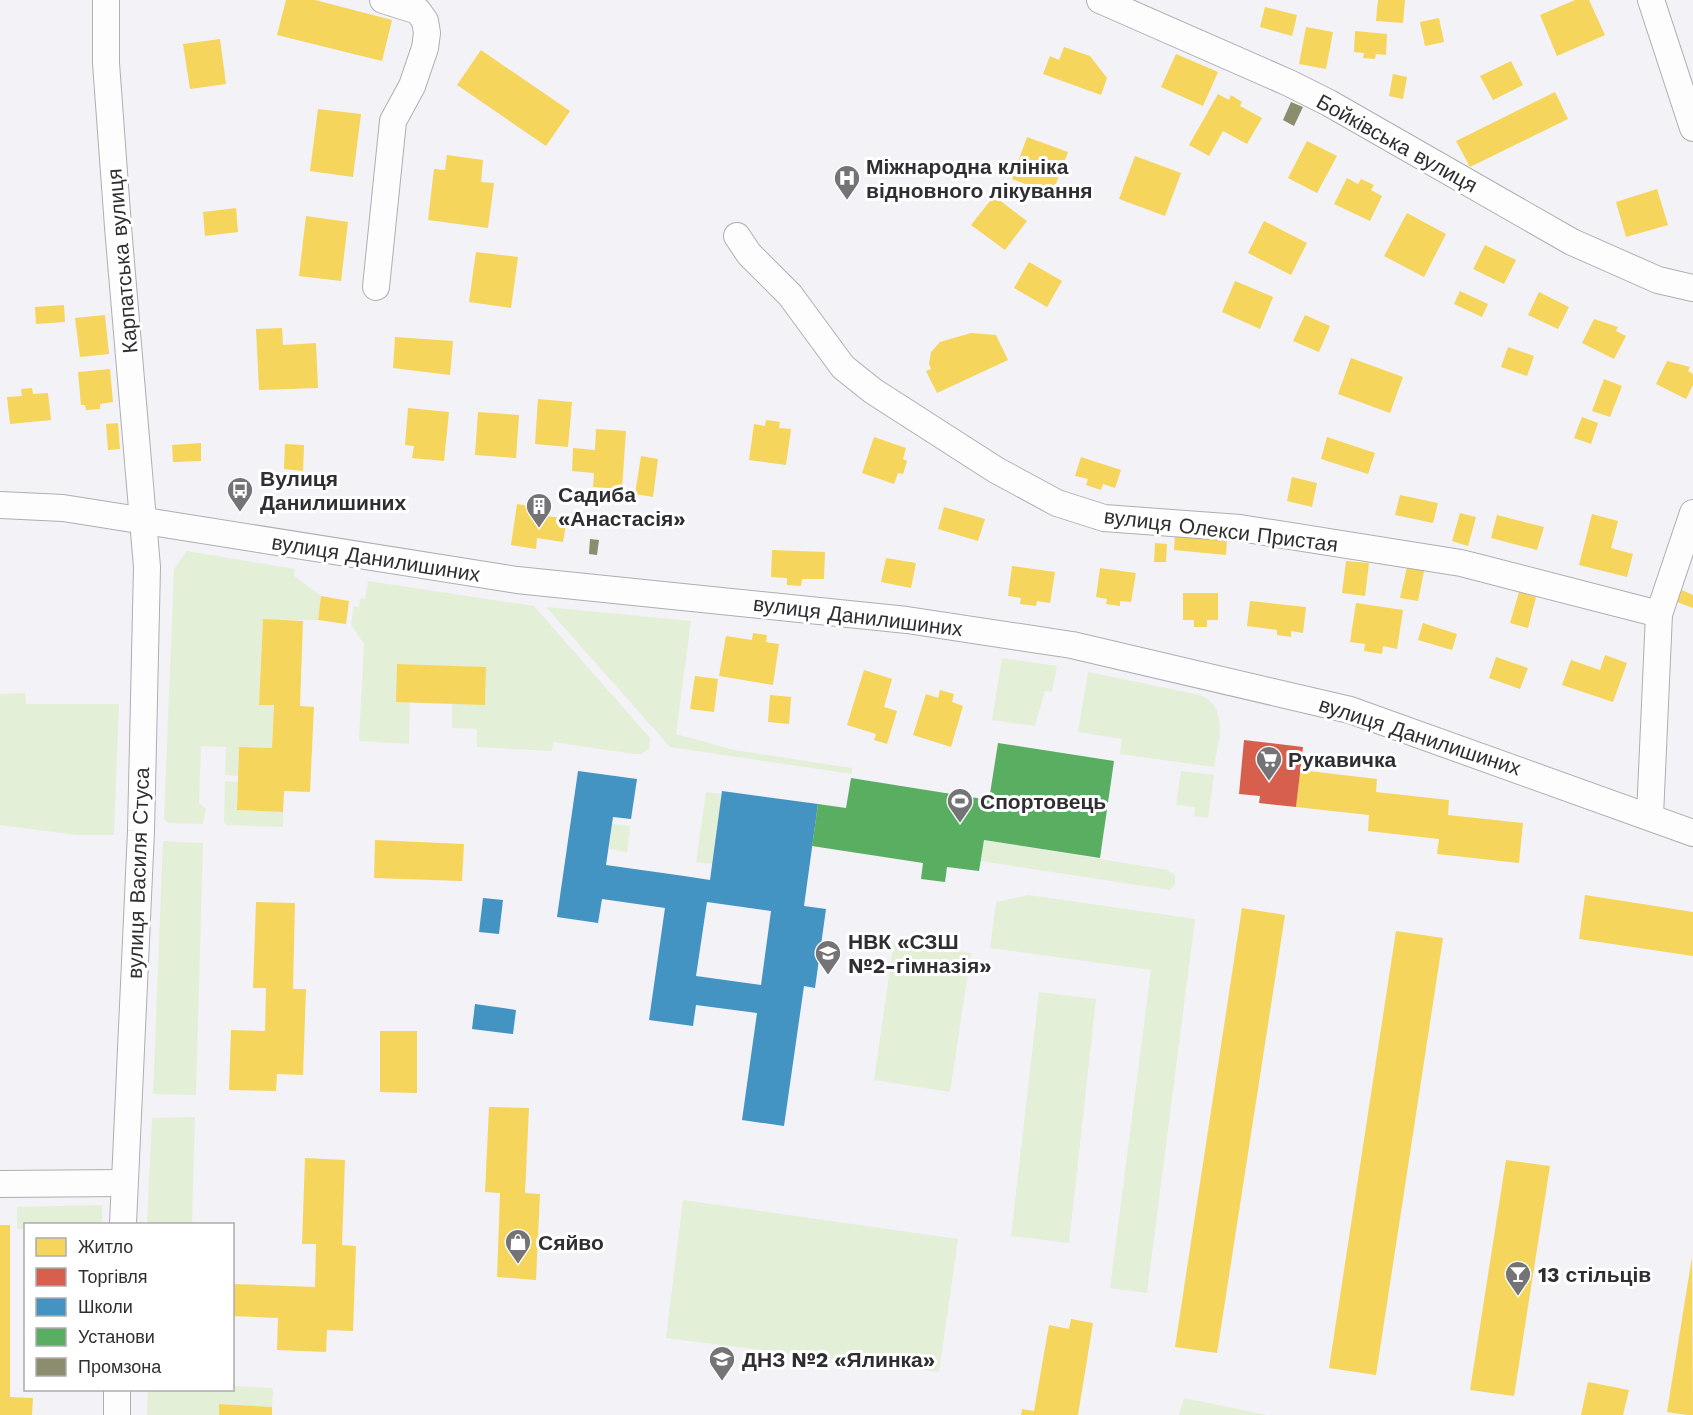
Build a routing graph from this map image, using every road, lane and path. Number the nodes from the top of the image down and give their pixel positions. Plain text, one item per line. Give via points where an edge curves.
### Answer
1 (106, 0) edge
2 (383, 0) edge
3 (1100, 0) edge
4 (1651, 0) edge
5 (1693, 128) edge
6 (737, 236) dead end
7 (376, 287) dead end
8 (1693, 288) edge
9 (0, 505) edge
10 (1693, 513) edge
11 (145, 521) junction
12 (1659, 614) junction
13 (1650, 816) junction
14 (1693, 832) edge
15 (124, 1183) junction
16 (0, 1184) edge
17 (123, 1223) edge
18 (117, 1391) edge
19 (117, 1415) edge

1 - 11 street, Карпатська вулиця via 106,63 118,227
2 - 7 street via 417,11 425,21 427,33 412,86 393,121
3 - 8 street, Бойківська вулиця via 1329,103 1572,242 1658,280
4 - 5 street
6 - 12 street, вулиця Олекси Пристая via 749,254 790,295 843,367 996,470 1057,503 1104,519 1240,528 1461,563
9 - 11 street, вулиця Данилишиних via 63,508
10 - 12 street
11 - 13 street, вулиця Данилишиних via 517,580 907,620 1072,645 1350,710
11 - 15 street, вулиця Василя Стуса via 141,831
12 - 13 street
13 - 14 street, вулиця Данилишиних
15 - 16 street
15 - 17 street, вулиця Василя Стуса
18 - 19 street

